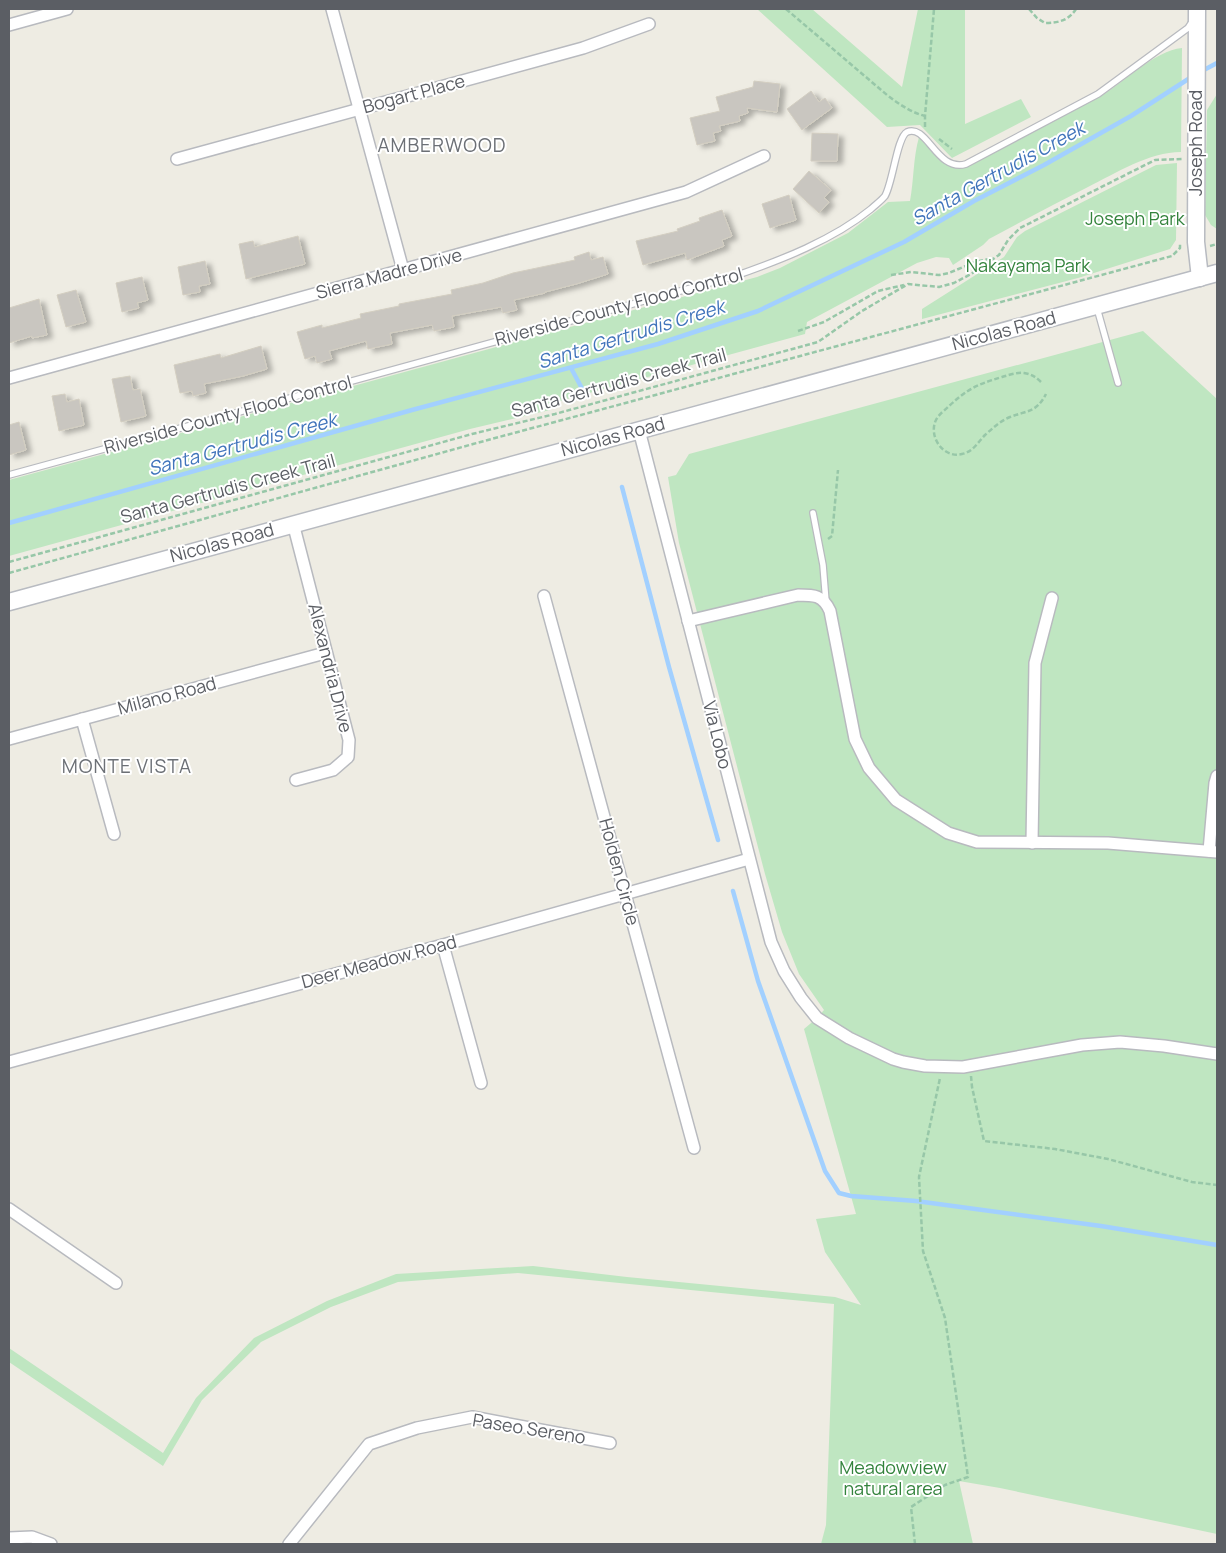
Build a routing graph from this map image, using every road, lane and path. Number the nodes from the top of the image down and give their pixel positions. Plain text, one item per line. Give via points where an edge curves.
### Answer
1 (67, 9) edge
2 (332, 9) edge
3 (786, 9) edge
4 (934, 9) edge
5 (1030, 9) edge
6 (1076, 9) edge
7 (1197, 11) edge
8 (35, 13) edge
9 (648, 24) dead end
10 (9, 25) edge
11 (360, 109) junction
12 (925, 116) junction
13 (925, 127) dead end
14 (933, 133) dead end
15 (952, 149) dead end
16 (764, 156) dead end
17 (177, 159) dead end
18 (1196, 159) junction
19 (1180, 239) dead end
20 (994, 258) junction
21 (403, 270) junction
22 (1217, 273) edge
23 (891, 275) dead end
24 (1200, 278) junction
25 (908, 284) junction
26 (1096, 306) junction
27 (798, 331) dead end
28 (9, 378) edge
29 (1041, 382) dead end
30 (1118, 383) dead end
31 (1046, 394) dead end
32 (640, 430) junction
33 (838, 470) dead end
34 (9, 475) edge
35 (813, 513) dead end
36 (294, 524) junction
37 (828, 539) dead end
38 (9, 562) edge
39 (9, 574) edge
40 (544, 596) dead end
41 (1052, 598) dead end
42 (9, 602) edge
43 (826, 602) junction
44 (688, 621) junction
45 (325, 653) junction
46 (82, 719) junction
47 (9, 739) edge
48 (1217, 776) edge
49 (296, 780) dead end
50 (114, 834) dead end
51 (1032, 842) junction
52 (1213, 851) edge
53 (749, 859) junction
54 (625, 894) junction
55 (443, 945) junction
56 (1217, 1054) edge
57 (9, 1062) edge
58 (970, 1066) junction
59 (943, 1067) junction
60 (481, 1083) dead end
61 (694, 1148) dead end
62 (1217, 1185) edge
63 (9, 1209) edge
64 (116, 1283) dead end
65 (610, 1443) dead end
66 (9, 1538) edge
67 (51, 1544) edge
68 (288, 1544) edge
69 (915, 1544) edge

1 - 8 street
2 - 11 street
3 - 12 path via 903,108
4 - 12 path
5 - 6 path via 1045,23 1053,23 1072,16
7 - 18 main road, Joseph Road
7 - 34 lane, Riverside County Flood Control via 1188,28 1098,94 961,165 952,165 942,158 920,133 907,132 902,138 884,197 843,229 759,268
8 - 10 street
9 - 11 street, Bogart Place via 583,48
11 - 17 street, Bogart Place
11 - 21 street
12 - 13 path
14 - 15 path
16 - 21 street, Sierra Madre Drive via 686,192
18 - 20 path via 1155,160 1020,228
18 - 24 main road, Joseph Road via 1196,242
19 - 39 path via 1180,248 1172,256 473,444
20 - 23 path via 939,275 920,272
20 - 25 path via 954,283 939,286
21 - 28 street, Sierra Madre Drive
22 - 24 main road, Nicolas Road
24 - 26 main road, Nicolas Road
25 - 27 path via 878,291 824,322
25 - 38 path, Santa Gertrudis Creek Trail via 818,342
26 - 30 lane
26 - 32 main road, Nicolas Road
29 - 31 path via 1034,376 1017,373 966,390 936,419 936,441 950,454 961,455 973,449 1008,417 1030,412
32 - 36 main road, Nicolas Road
32 - 44 street, Via Lobo
33 - 37 path via 832,536
35 - 43 lane via 822,557
36 - 42 main road, Nicolas Road
36 - 45 street, Alexandria Drive
40 - 54 street, Holden Circle
41 - 51 street via 1035,663
43 - 44 street via 815,595 798,595
43 - 51 street via 855,738 869,768 896,800 948,833 977,842
44 - 53 street, Via Lobo
45 - 46 street, Milano Road
45 - 49 street, Alexandria Drive via 349,740 348,757 333,770
46 - 47 street, Milano Road
46 - 50 street
48 - 52 street
51 - 52 street via 1108,843
53 - 54 street, Deer Meadow Road
53 - 59 street, Via Lobo via 771,942 784,971 817,1018 893,1059
54 - 55 street, Deer Meadow Road
54 - 61 street, Holden Circle
55 - 57 street, Deer Meadow Road
55 - 60 street
56 - 58 street, Via Lobo via 1120,1042 1082,1045
58 - 59 street, Via Lobo
58 - 62 path via 984,1141 1108,1159 1192,1182
59 - 69 path via 919,1177 923,1251 945,1318 968,1477 945,1485 911,1507
63 - 64 street
65 - 68 street, Paseo Sereno via 472,1417 417,1428 369,1444
66 - 67 street via 32,1536

